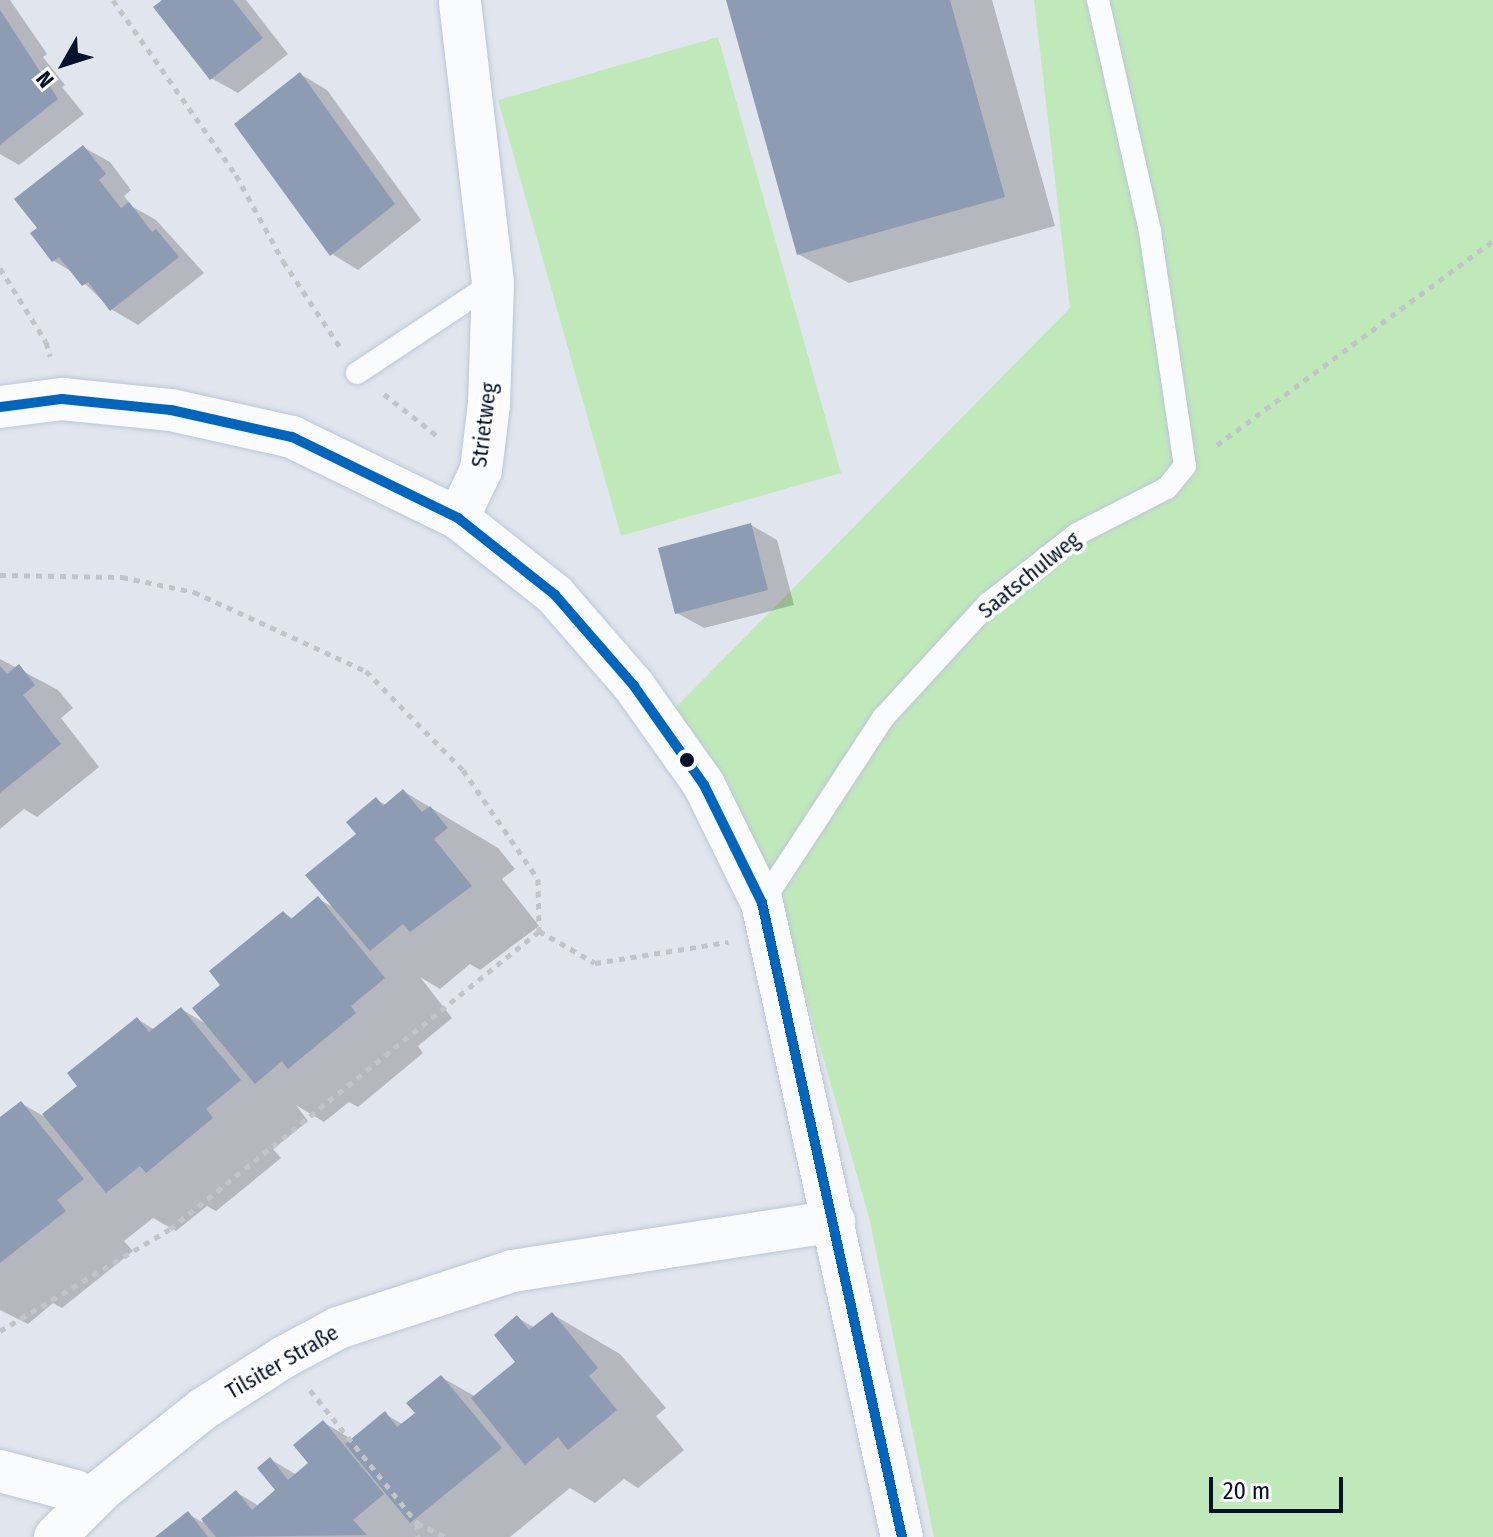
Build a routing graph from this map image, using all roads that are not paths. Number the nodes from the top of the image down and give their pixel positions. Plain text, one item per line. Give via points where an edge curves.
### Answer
1 (460, 0) edge
2 (1098, 0) edge
3 (493, 283) junction
4 (357, 373) road end
5 (0, 407) edge
6 (458, 518) junction
7 (766, 919) junction
8 (834, 1221) junction
9 (0, 1471) edge
10 (89, 1503) junction
11 (55, 1537) edge
12 (902, 1537) edge

1 - 3 street, Strietweg
2 - 7 lane, Saatschulweg via 1150,231 1185,466 1167,488 1077,534 988,604 883,718
3 - 4 lane
3 - 6 street, Strietweg via 481,470
5 - 6 street via 62,399 171,410 292,437
6 - 7 street via 555,595 634,686 704,785
7 - 8 street
8 - 10 street, Tilsiter Straße via 512,1271 338,1328 203,1409
8 - 12 street
9 - 10 street via 75,1491
10 - 11 street, Tilsiter Straße

